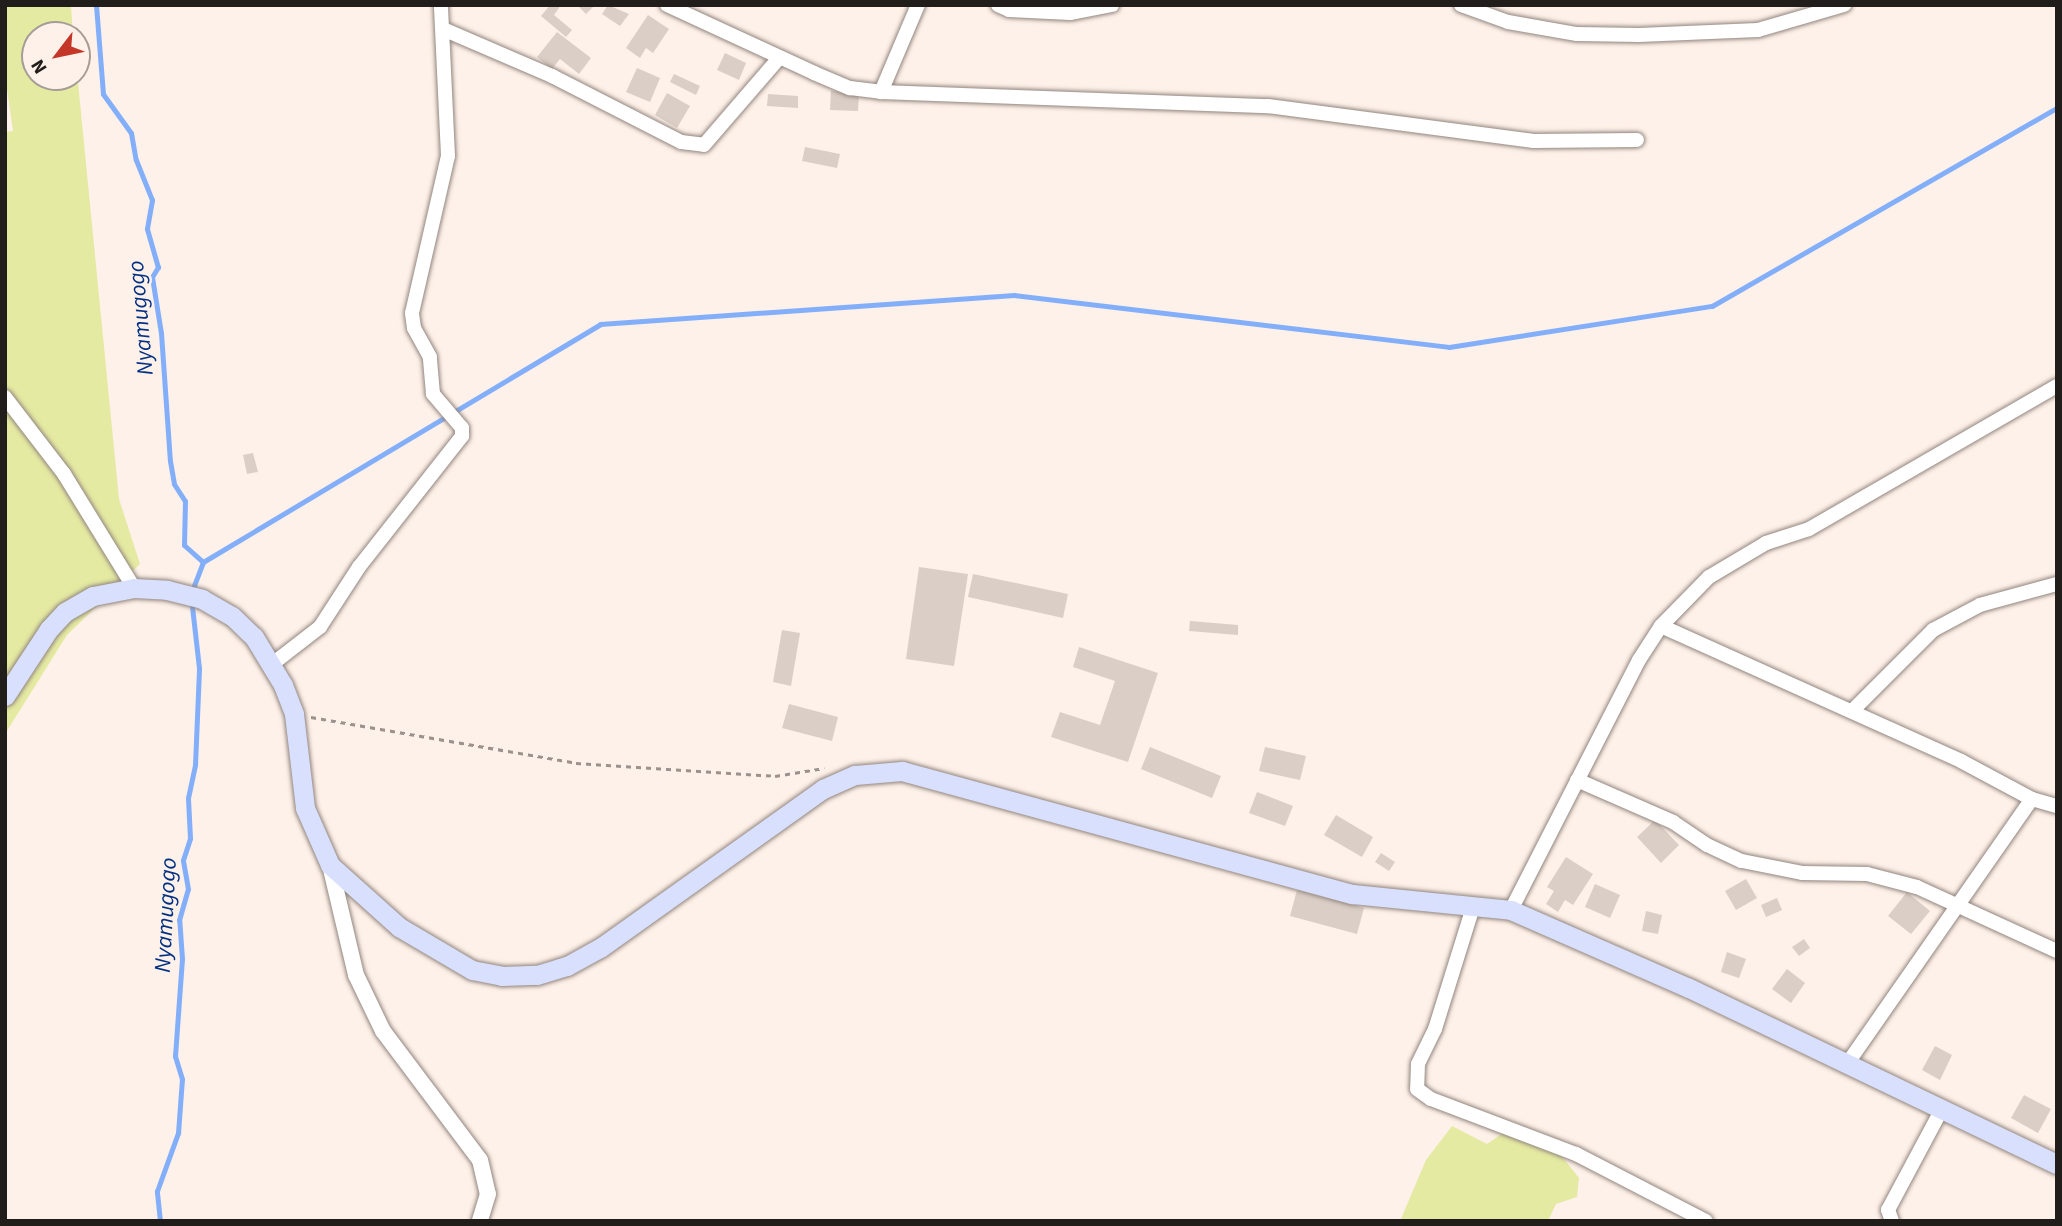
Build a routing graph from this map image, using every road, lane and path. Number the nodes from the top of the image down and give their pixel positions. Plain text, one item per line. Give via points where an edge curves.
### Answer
1 (441, 5) edge
2 (667, 5) edge
3 (918, 5) edge
4 (998, 5) edge
5 (1112, 5) edge
6 (1461, 5) edge
7 (1844, 5) edge
8 (443, 29) junction
9 (779, 58) junction
10 (881, 92) junction
11 (1637, 140) dead end
12 (2057, 386) edge
13 (5, 397) edge
14 (2057, 584) edge
15 (134, 588) junction
16 (1661, 626) junction
17 (271, 665) junction
18 (5, 696) edge
19 (1852, 711) junction
20 (294, 714) junction
21 (855, 775) junction
22 (1577, 779) junction
23 (2032, 799) junction
24 (2057, 806) edge
25 (330, 865) junction
26 (1959, 904) junction
27 (1473, 907) junction
28 (1511, 910) junction
29 (2057, 951) edge
30 (1847, 1064) junction
31 (1942, 1109) junction
32 (2057, 1164) edge
33 (480, 1221) edge
34 (1706, 1221) edge
35 (1891, 1221) edge

1 - 8 street
2 - 9 street
3 - 10 street
4 - 5 street via 1009,10 1070,13
6 - 7 street via 1508,22 1577,34 1639,35 1758,30
8 - 9 street via 552,76 681,142 704,145
8 - 17 street via 448,156 412,313 414,328 430,357 433,394 462,428 462,436 359,568 320,627
9 - 10 street via 850,88
10 - 11 street via 1268,106 1534,141
12 - 16 street via 1809,529 1739,557 1709,578
13 - 15 street via 64,474
14 - 19 street via 1980,604 1933,630
15 - 17 main road via 202,599 247,630
15 - 18 main road via 93,596 65,612
16 - 19 street
16 - 22 street
17 - 20 main road
19 - 23 street
20 - 21 path via 576,763 775,776 830,766
20 - 25 main road via 305,808
21 - 25 main road via 782,815 600,948 537,975 482,972 438,953 399,928
21 - 27 main road via 902,771 1287,879 1394,900
22 - 26 street via 1674,822 1707,845 1742,861 1802,873 1867,874
22 - 28 street
23 - 24 street
23 - 26 street
25 - 33 street via 356,975 383,1031 481,1160 488,1194
26 - 29 street
26 - 30 street
27 - 28 main road
27 - 34 street via 1435,1029 1418,1064 1417,1089 1431,1099 1576,1154
28 - 30 main road
30 - 31 main road
31 - 32 main road
31 - 35 street via 1888,1210

